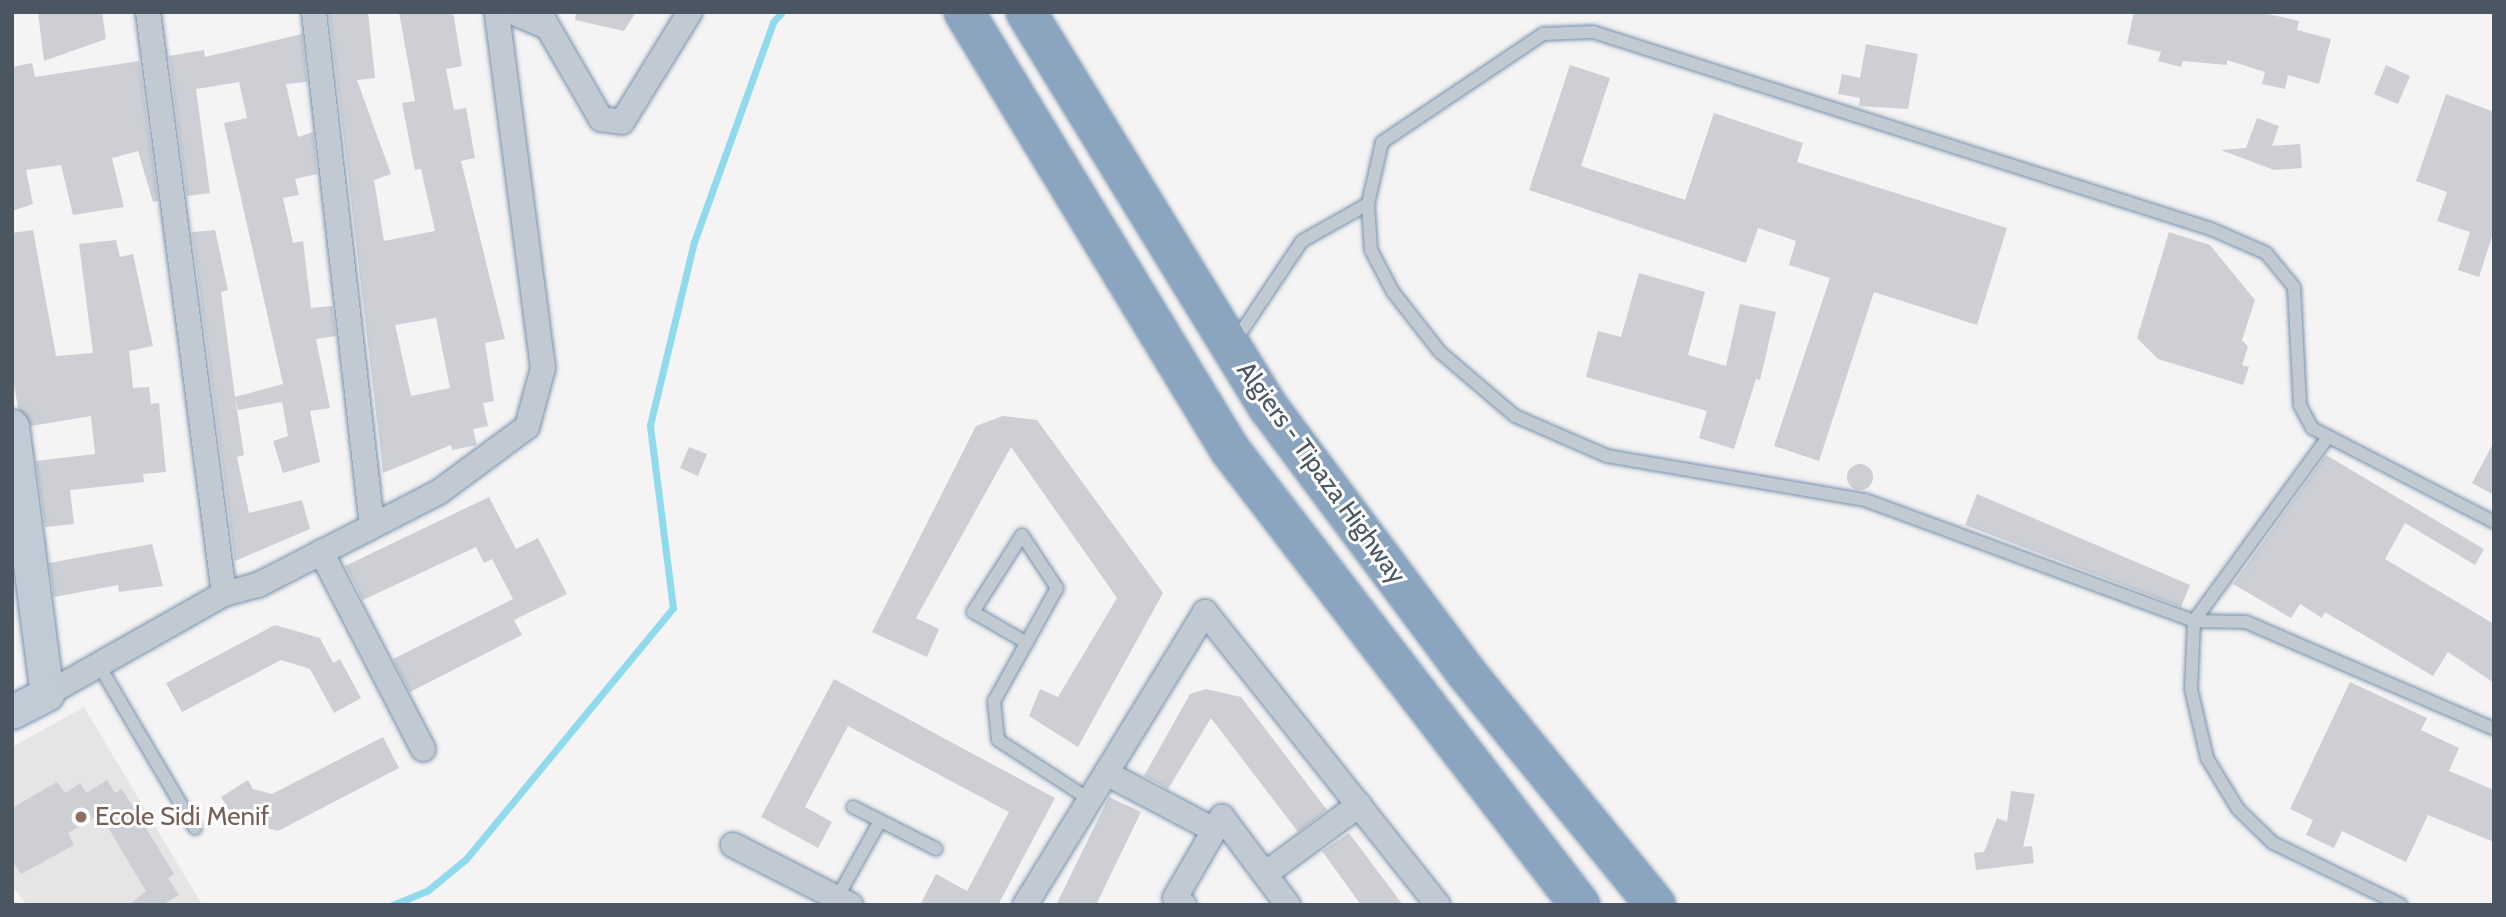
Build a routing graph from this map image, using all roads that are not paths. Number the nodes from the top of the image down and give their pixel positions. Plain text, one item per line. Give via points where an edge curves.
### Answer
1 (148, 12) edge
2 (314, 12) edge
3 (497, 12) edge
4 (512, 12) edge
5 (690, 12) edge
6 (964, 12) edge
7 (1026, 12) edge
8 (543, 20) edge
9 (1368, 204) junction
10 (1231, 347) junction
11 (12, 426) edge
12 (2328, 437) junction
13 (2494, 522) edge
14 (372, 526) junction
15 (321, 552) junction
16 (224, 594) junction
17 (2194, 621) junction
18 (1027, 643) junction
19 (100, 667) junction
20 (47, 694) junction
21 (12, 712) edge
22 (2494, 729) edge
23 (423, 749) dead end
24 (1106, 773) junction
25 (1090, 800) junction
26 (1359, 805) junction
27 (853, 807) dead end
28 (880, 821) junction
29 (195, 828) dead end
30 (1214, 830) junction
31 (1526, 834) junction
32 (733, 845) dead end
33 (936, 849) dead end
34 (1265, 874) junction
35 (847, 903) edge
36 (1025, 905) edge
37 (1184, 905) edge
38 (1288, 905) edge
39 (1438, 905) edge
40 (1558, 905) edge
41 (1580, 905) edge
42 (1656, 905) edge
43 (2402, 905) edge

1 - 16 street
2 - 14 street
3 - 14 street via 543,368 527,427 439,492
4 - 8 street
5 - 8 street via 622,122 601,119
6 - 31 highway, Algiers - Tipaza Highway via 1230,450
7 - 10 highway, Algiers - Tipaza Highway
9 - 10 lane via 1302,241
9 - 12 lane via 1382,142 1543,34 1593,32 2211,229 2266,253 2294,287 2300,405 2312,428
9 - 17 lane via 1371,250 1393,292 1440,352 1515,416 1607,456 1865,500
10 - 42 highway, Algiers - Tipaza Highway via 1269,408 1464,670
11 - 20 street
12 - 13 lane
12 - 17 lane
14 - 15 street
15 - 16 street via 258,584
15 - 23 street
16 - 19 street
17 - 22 lane via 2246,622
17 - 43 lane via 2191,689 2207,758 2238,809 2273,843
18 - 18 lane via 973,612 1021,535 1057,588
18 - 25 lane via 994,702 998,740
19 - 20 street
19 - 29 lane
20 - 21 street
24 - 25 street
24 - 26 street via 1205,611
24 - 30 street
25 - 36 street
26 - 34 street
26 - 39 street
27 - 28 lane
28 - 33 lane
28 - 35 lane
30 - 34 street via 1222,817
30 - 37 street via 1175,898
31 - 40 highway
31 - 41 highway, Algiers - Tipaza Highway
32 - 35 street
34 - 38 street

